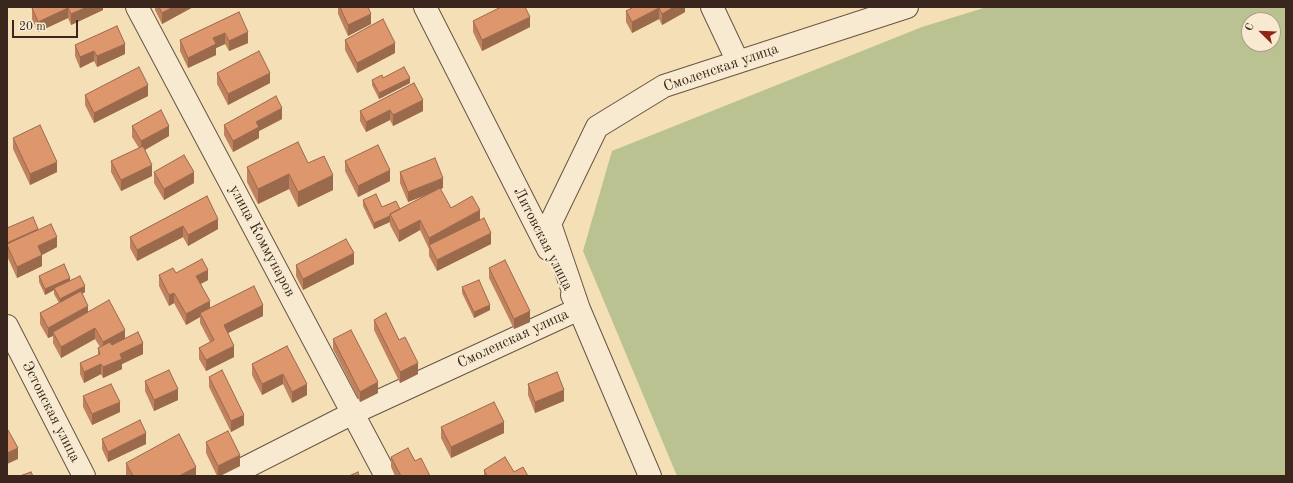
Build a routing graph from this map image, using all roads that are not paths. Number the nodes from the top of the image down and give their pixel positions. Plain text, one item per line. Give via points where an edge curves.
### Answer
1 (137, 7) edge
2 (425, 7) edge
3 (712, 7) edge
4 (907, 7) edge
5 (738, 62) junction
6 (579, 309) junction
7 (7, 326) edge
8 (353, 412) junction
9 (84, 476) edge
10 (228, 476) edge
11 (386, 476) edge
12 (650, 476) edge

1 - 8 street, улица Коммунаров
2 - 6 street, Литовская улица
3 - 5 street
4 - 5 street, Смоленская улица
5 - 6 street, Смоленская улица via 664,86 597,127 550,224
6 - 8 street, Смоленская улица
6 - 12 street, Литовская улица
7 - 9 street, Эстонская улица
8 - 10 street, Смоленская улица
8 - 11 street, улица Коммунаров

